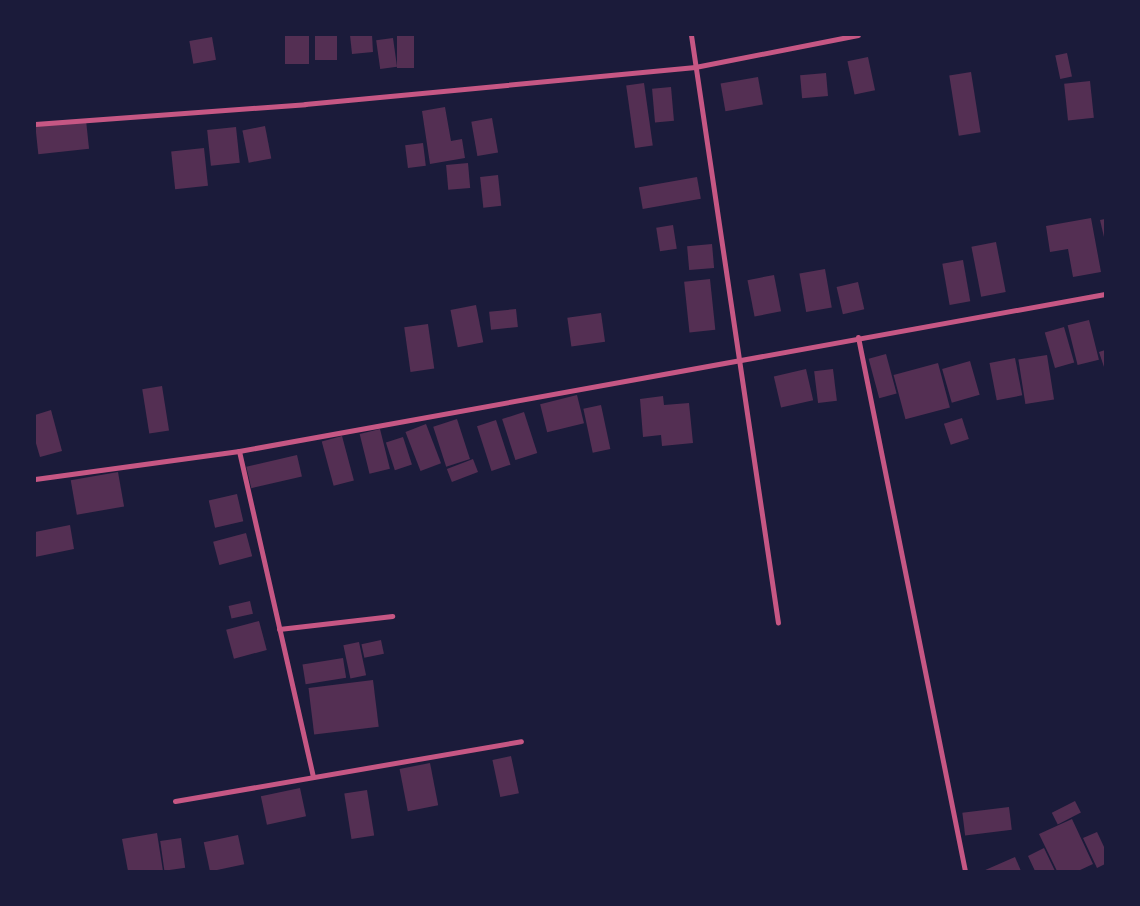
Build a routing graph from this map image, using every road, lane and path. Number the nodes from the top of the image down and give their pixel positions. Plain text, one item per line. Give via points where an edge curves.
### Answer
1 (690, 35) edge
2 (858, 35) edge
3 (696, 68) junction
4 (35, 124) edge
5 (1105, 294) edge
6 (858, 337) junction
7 (740, 360) junction
8 (239, 450) junction
9 (35, 478) edge
10 (392, 616) dead end
11 (778, 623) dead end
12 (280, 629) junction
13 (521, 741) dead end
14 (313, 777) junction
15 (175, 801) dead end
16 (965, 871) edge

1 - 3 street
2 - 3 street
3 - 4 street via 305,104
3 - 7 street
5 - 6 street
6 - 7 street
6 - 16 street
7 - 8 street
7 - 11 street
8 - 9 street
8 - 12 street
10 - 12 street
12 - 14 street
13 - 14 street
14 - 15 street

